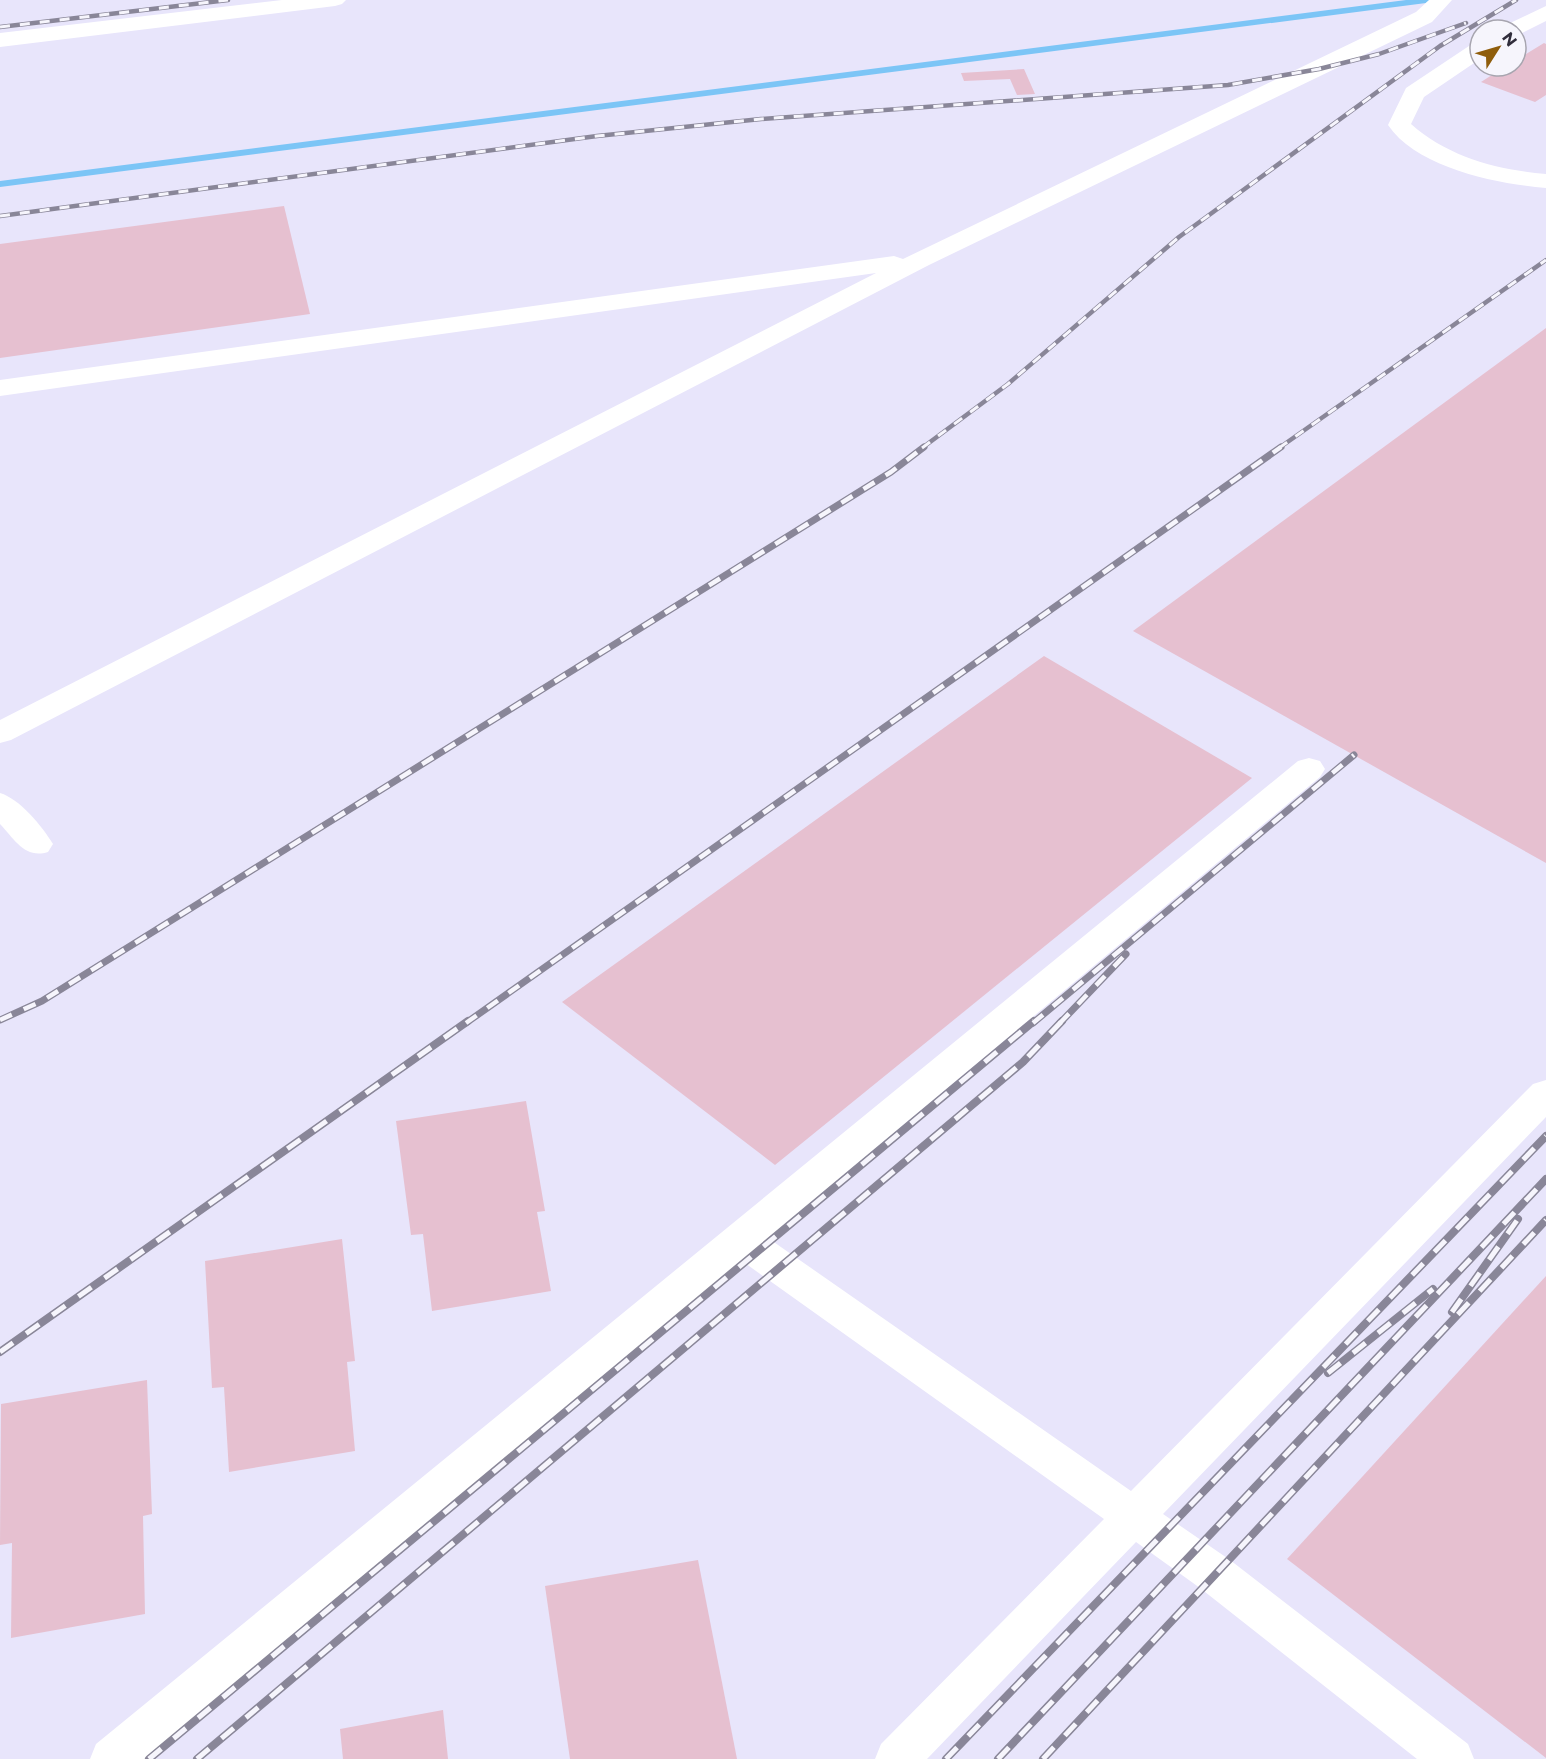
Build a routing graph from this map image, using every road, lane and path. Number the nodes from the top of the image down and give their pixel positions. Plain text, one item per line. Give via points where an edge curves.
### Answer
1 (335, 0) edge
2 (1433, 8) edge
3 (1546, 12) edge
4 (1528, 22) edge
5 (0, 40) edge
6 (1468, 58) edge
7 (1546, 181) edge
8 (920, 260) junction
9 (0, 388) edge
10 (0, 733) edge
11 (1309, 769) dead end
12 (0, 804) edge
13 (37, 844) dead end
14 (1546, 1094) edge
15 (740, 1239) junction
16 (1133, 1518) junction
17 (112, 1759) edge
18 (897, 1759) edge
19 (1452, 1759) edge

1 - 5 lane
2 - 8 lane
3 - 4 lane
6 - 7 lane via 1414,93 1399,125 1422,145 1446,156 1516,180
8 - 9 lane
8 - 10 lane
11 - 15 lane
12 - 13 lane
14 - 16 lane
15 - 16 lane
15 - 17 lane
16 - 18 lane
16 - 19 lane via 1215,1574

